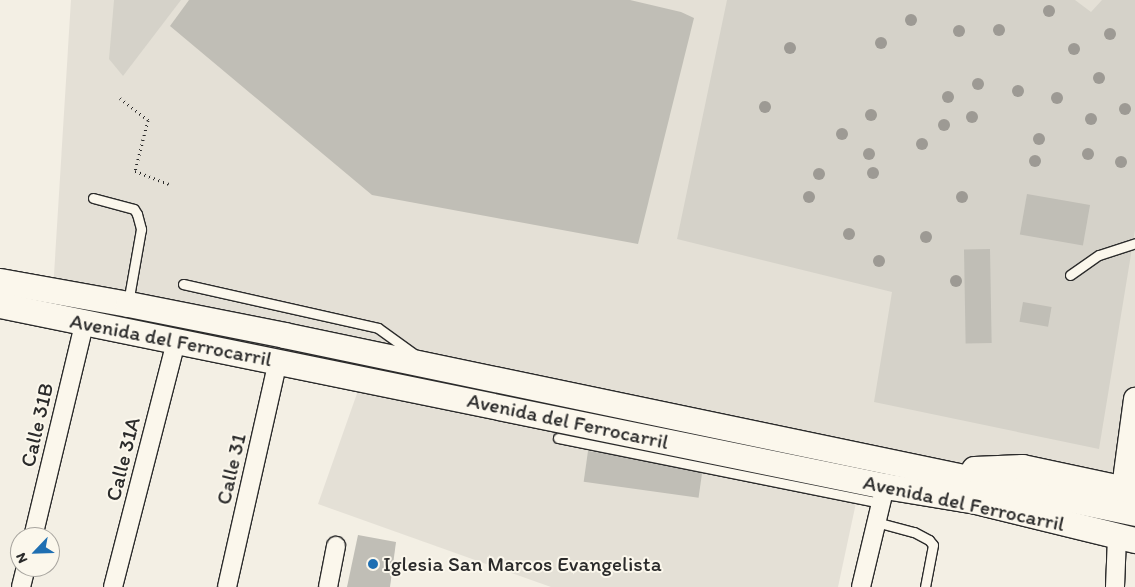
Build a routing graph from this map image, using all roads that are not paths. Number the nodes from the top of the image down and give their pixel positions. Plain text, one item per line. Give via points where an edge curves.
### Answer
1 (93, 198) dead end
2 (1135, 243) edge
3 (1070, 275) dead end
4 (0, 282) edge
5 (183, 284) dead end
6 (128, 304) junction
7 (0, 305) edge
8 (84, 324) junction
9 (176, 342) junction
10 (278, 361) junction
11 (428, 364) junction
12 (1135, 399) edge
13 (558, 438) dead end
14 (939, 471) junction
15 (1129, 489) edge
16 (883, 495) junction
17 (1135, 513) edge
18 (876, 522) junction
19 (35, 527) edge
20 (1126, 538) edge
21 (336, 546) dead end
22 (114, 587) edge
23 (227, 587) edge
24 (328, 587) edge
25 (860, 587) edge
26 (925, 587) edge
27 (1115, 587) edge

1 - 6 lane via 134,209 142,229
2 - 3 lane via 1099,255
4 - 6 main road, Avenida del Ferrocarril
5 - 11 lane via 378,328
6 - 11 main road, Avenida del Ferrocarril
7 - 8 main road, Avenida del Ferrocarril
8 - 9 main road, Avenida del Ferrocarril
8 - 19 street, Calle 31B
9 - 10 main road, Avenida del Ferrocarril
9 - 22 street, Calle 31A
10 - 16 main road, Avenida del Ferrocarril
10 - 23 street, Calle 31
11 - 14 main road, Avenida del Ferrocarril
12 - 15 street
13 - 16 lane
14 - 15 main road via 1022,467
14 - 17 main road, Avenida del Ferrocarril
16 - 18 street
16 - 20 main road, Avenida del Ferrocarril via 976,501
18 - 25 street
18 - 26 lane via 914,532 933,545
20 - 27 street
21 - 24 street

